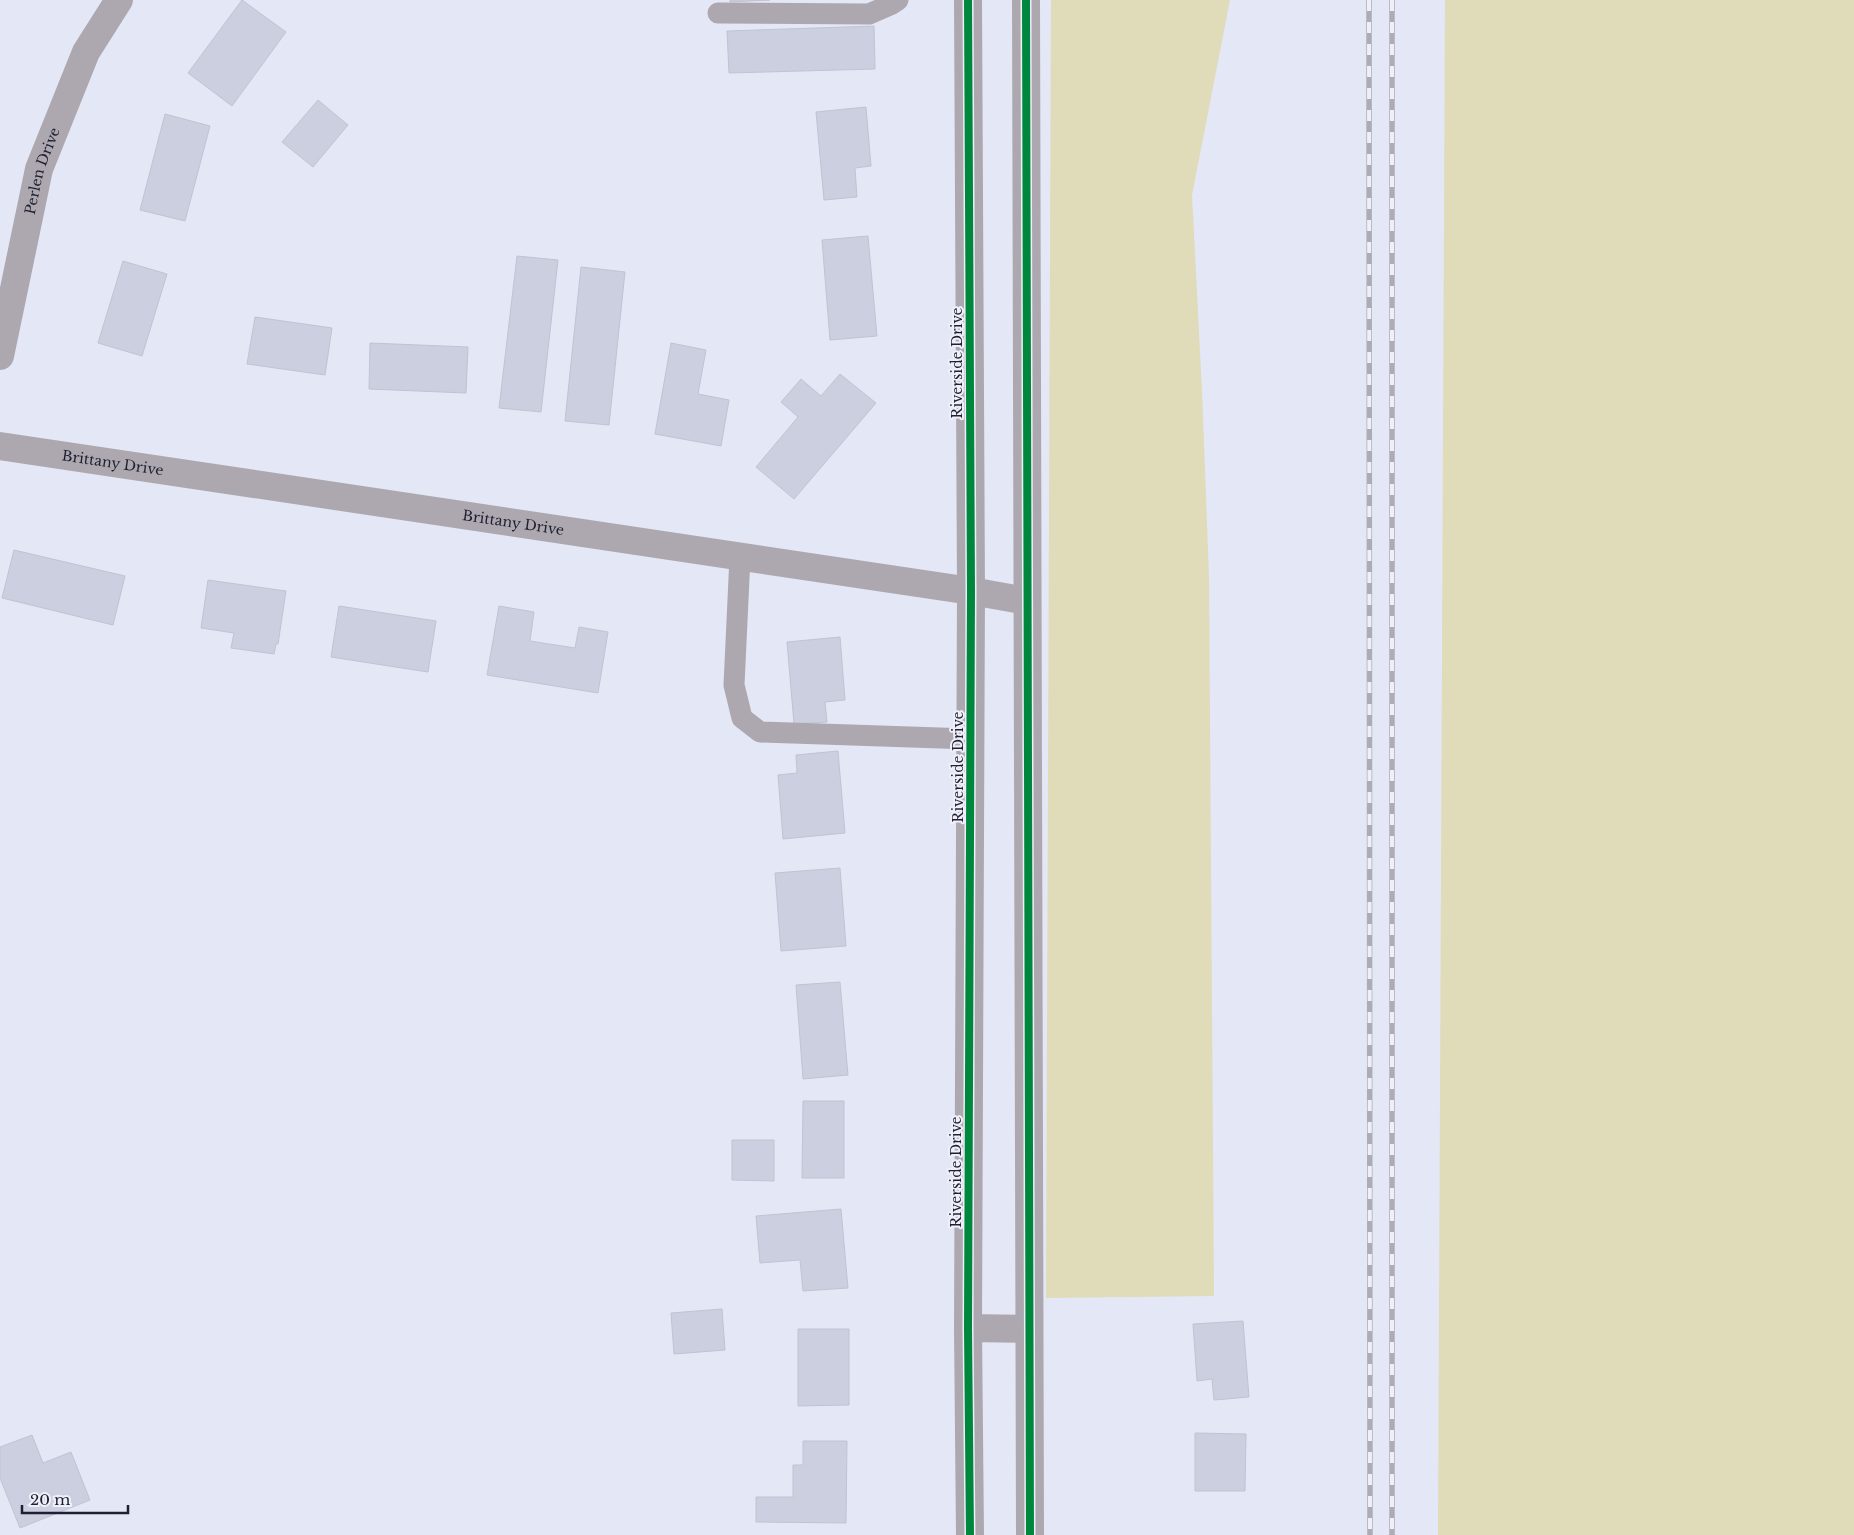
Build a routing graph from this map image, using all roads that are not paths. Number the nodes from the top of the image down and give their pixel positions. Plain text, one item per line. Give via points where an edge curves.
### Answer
1 (119, 0) edge
2 (898, 0) edge
3 (968, 0) edge
4 (1026, 0) edge
5 (718, 13) dead end
6 (0, 356) edge
7 (0, 446) edge
8 (740, 556) junction
9 (971, 591) junction
10 (1027, 601) junction
11 (970, 739) junction
12 (968, 1328) junction
13 (1028, 1329) junction
14 (970, 1535) edge
15 (1030, 1535) edge

1 - 6 street, Perlen Drive via 86,52 39,169
2 - 5 lane via 869,14
3 - 9 street, Riverside Drive
4 - 10 street
7 - 8 street, Brittany Drive
8 - 9 street, Brittany Drive
8 - 11 lane via 734,685 742,718 760,732
9 - 10 street, Brittany Drive
9 - 11 street, Riverside Drive
10 - 13 street
11 - 12 street, Riverside Drive
12 - 13 street
12 - 14 street, Riverside Drive
13 - 15 street

